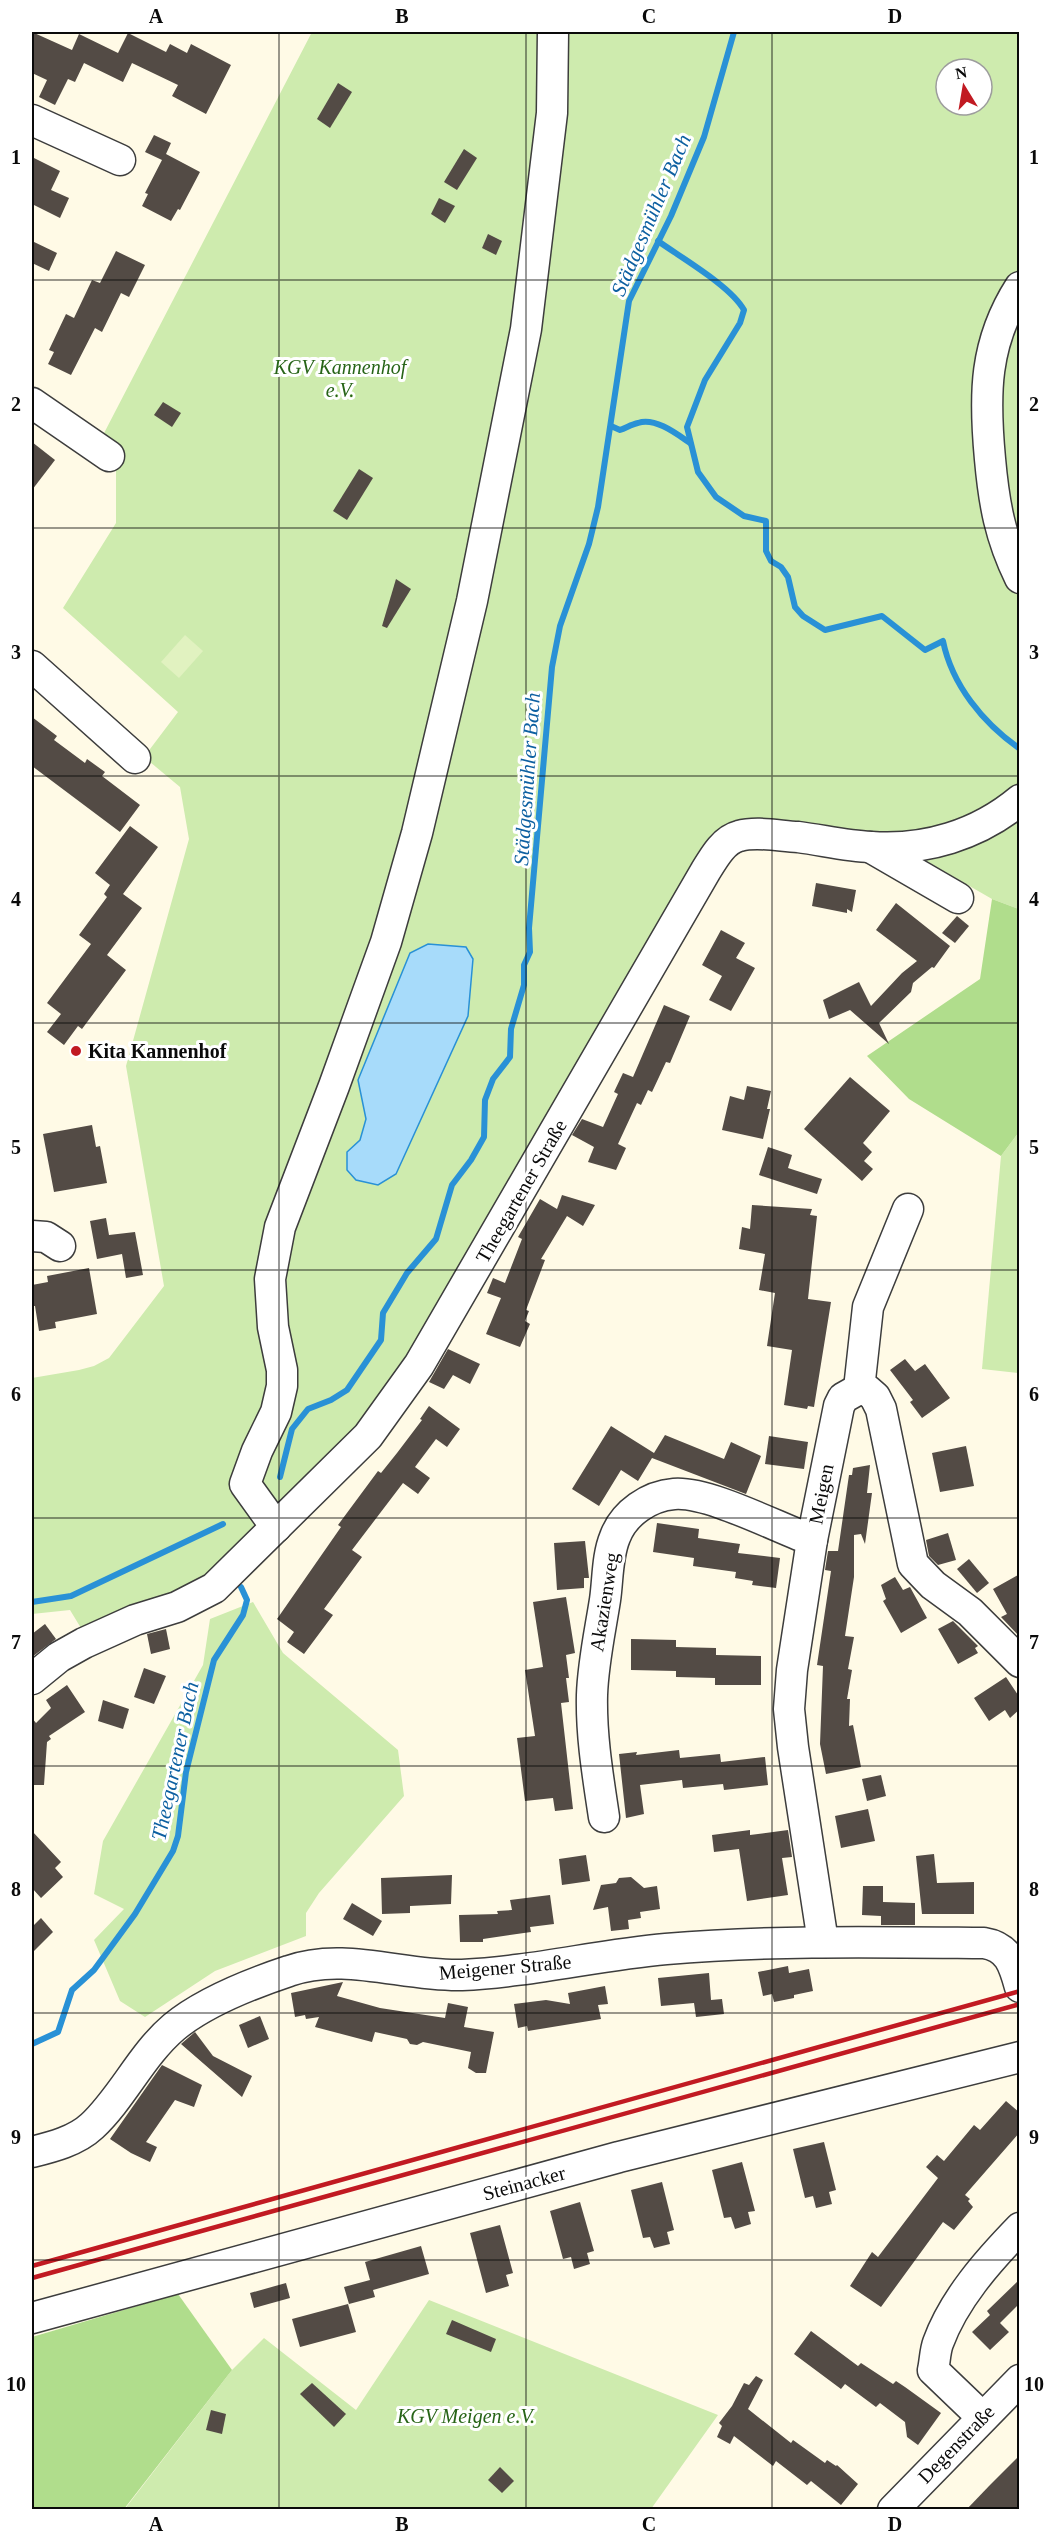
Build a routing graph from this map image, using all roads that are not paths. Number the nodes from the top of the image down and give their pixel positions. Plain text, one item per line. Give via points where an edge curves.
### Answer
1 (553, 32) edge
2 (32, 120) edge
3 (120, 160) dead end
4 (1020, 287) edge
5 (32, 403) edge
6 (109, 456) dead end
7 (1020, 578) edge
8 (32, 666) edge
9 (135, 758) dead end
10 (1020, 800) edge
11 (869, 847) junction
12 (958, 898) dead end
13 (908, 1209) dead end
14 (32, 1236) edge
15 (60, 1246) dead end
16 (860, 1389) junction
17 (276, 1527) junction
18 (812, 1540) junction
19 (1020, 1662) edge
20 (32, 1679) edge
21 (604, 1817) dead end
22 (823, 1942) junction
23 (1019, 1984) edge
24 (1020, 2057) edge
25 (32, 2152) edge
26 (1020, 2228) edge
27 (32, 2318) edge
28 (1020, 2380) edge
29 (982, 2417) junction
30 (893, 2510) edge

1 - 17 street via 552,113 526,329 453,686 386,942 273,1255 270,1299 282,1386 276,1412 245,1484
2 - 3 street
4 - 7 street via 996,336 987,375 986,404 996,515 1004,545
5 - 6 street
8 - 9 street
10 - 11 street, Theegartener Straße via 953,838 915,846
11 - 12 street
11 - 17 street, Theegartener Straße via 753,834 737,836 723,846 419,1365 368,1436
13 - 16 street via 868,1307
14 - 15 street via 46,1237
16 - 18 street, Meigen via 843,1398 839,1406
16 - 19 street via 875,1397 885,1418 913,1564 933,1585 970,1611
17 - 20 street, Theegartener Straße via 214,1588 177,1607 135,1620 84,1643
18 - 21 street, Akazienweg via 688,1494 647,1502 623,1522 612,1545 592,1694 594,1746
18 - 22 street, Meigen via 794,1647 789,1709
22 - 23 street, Meigener Straße via 990,1944 1006,1953
22 - 25 street, Meigener Straße via 662,1949 460,1975 352,1965 314,1964 291,1970 228,1996 175,2027 92,2126 63,2143
24 - 27 street, Steinacker via 619,2157
26 - 29 street via 977,2276 938,2344 933,2370
28 - 29 street, Degenstraße
29 - 30 street, Degenstraße

